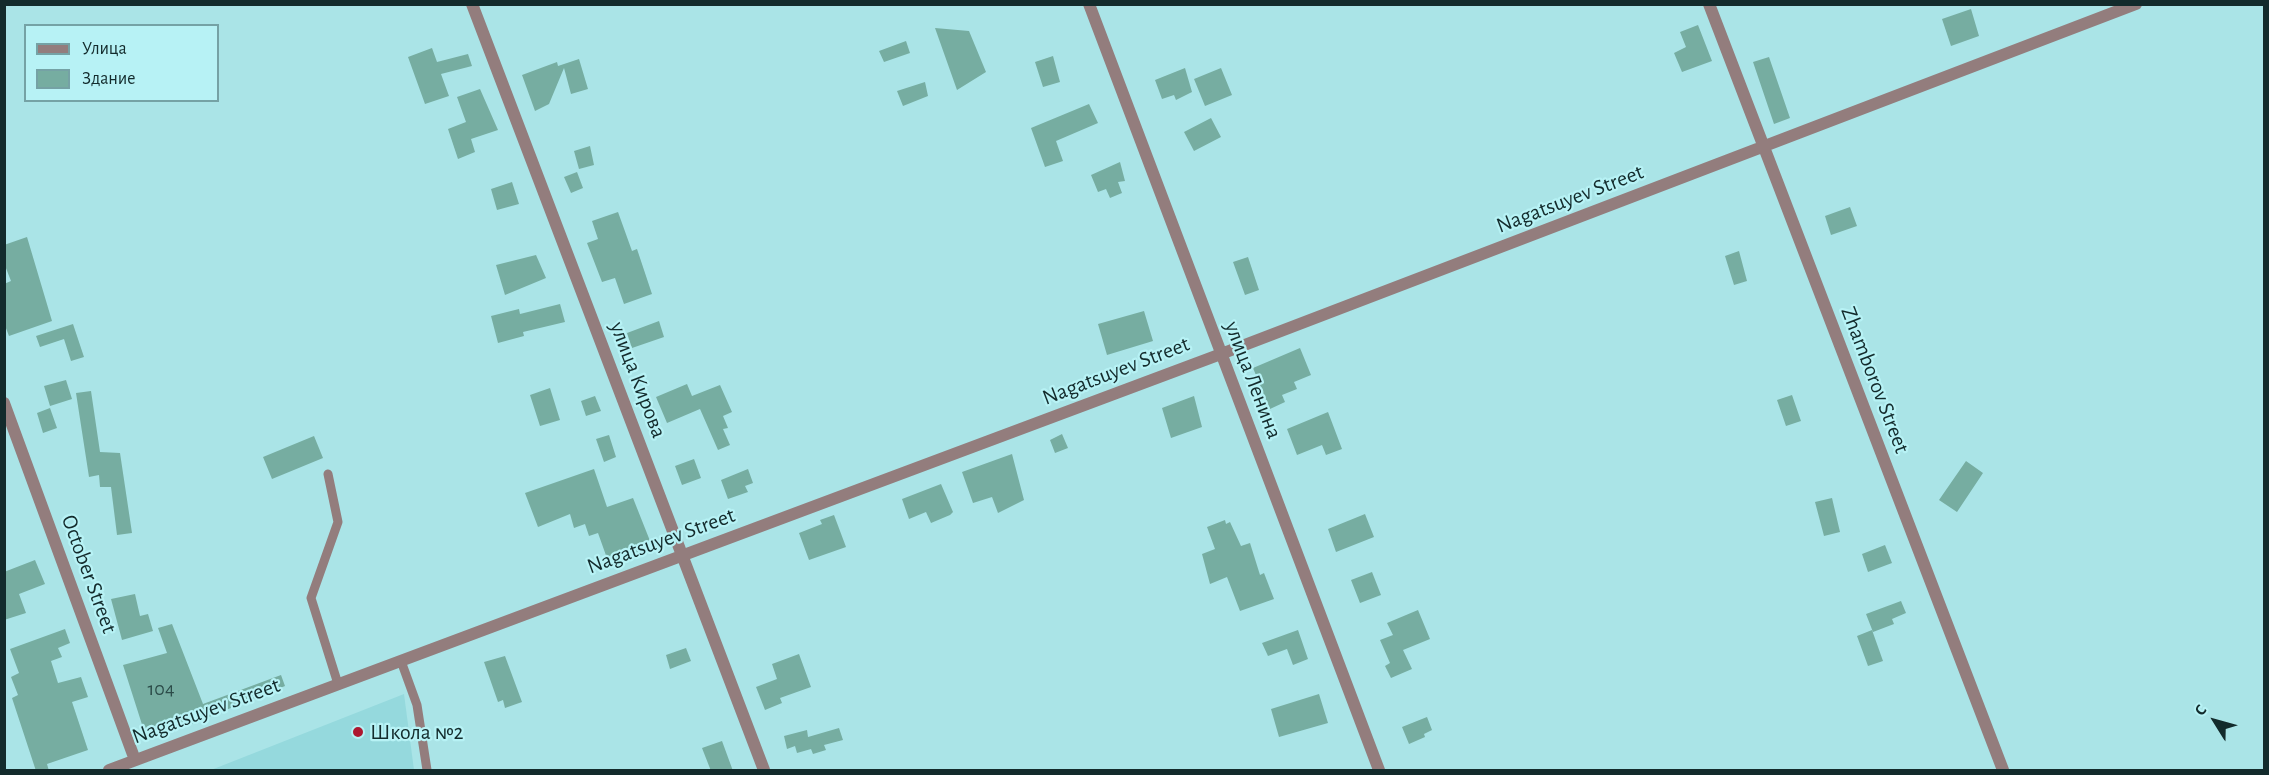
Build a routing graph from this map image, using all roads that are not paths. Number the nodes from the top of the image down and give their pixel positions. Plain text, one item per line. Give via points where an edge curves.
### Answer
1 (472, 4) edge
2 (1089, 4) edge
3 (1708, 4) edge
4 (2136, 4) edge
5 (1763, 148) junction
6 (1221, 354) junction
7 (4, 403) edge
8 (328, 474) dead end
9 (682, 556) junction
10 (401, 661) junction
11 (338, 684) junction
12 (135, 760) junction
13 (109, 771) edge
14 (427, 771) edge
15 (764, 771) edge
16 (1379, 771) edge
17 (2003, 771) edge

1 - 9 street, улица Кирова
2 - 6 street, улица Ленина
3 - 5 street, Zhamborov Street
4 - 5 street, Nagatsuyev Street
5 - 6 street, Nagatsuyev Street
5 - 17 street, Zhamborov Street
6 - 9 street, Nagatsuyev Street
6 - 16 street, улица Ленина
7 - 12 street, October Street
8 - 11 lane via 338,522 311,598
9 - 10 street, Nagatsuyev Street
9 - 15 street, улица Кирова
10 - 11 street, Nagatsuyev Street
10 - 14 lane via 417,705
11 - 12 street, Nagatsuyev Street
12 - 13 street, Nagatsuyev Street

